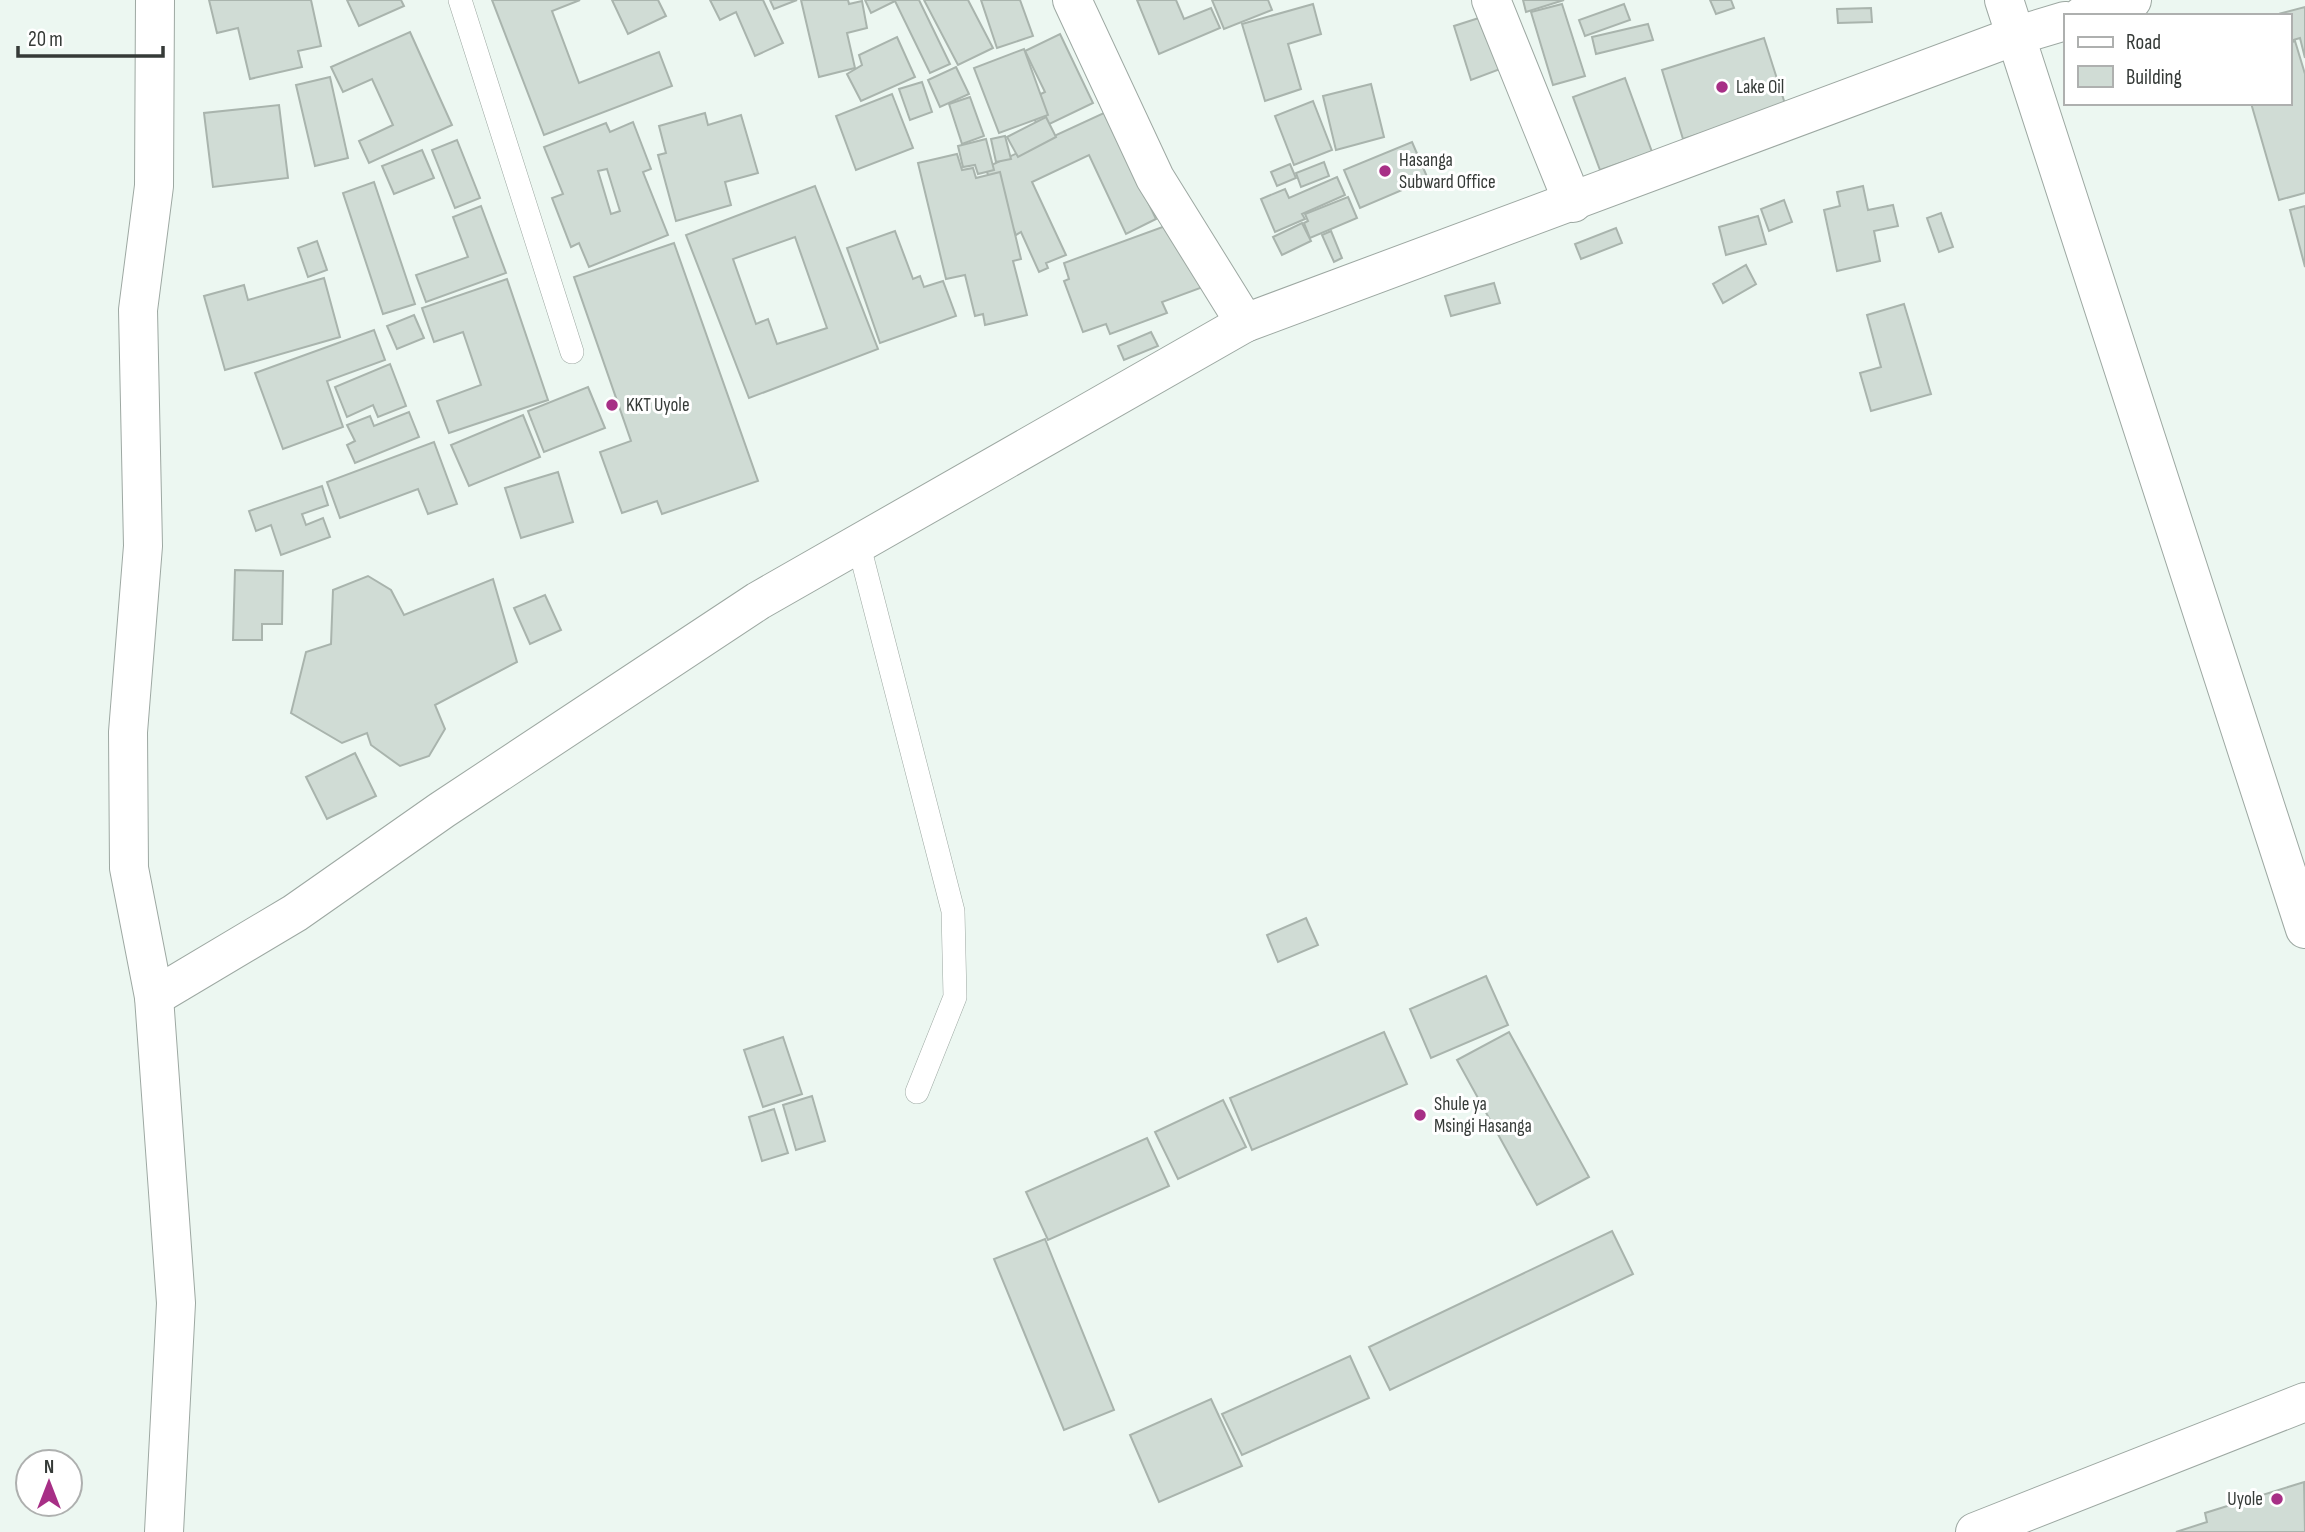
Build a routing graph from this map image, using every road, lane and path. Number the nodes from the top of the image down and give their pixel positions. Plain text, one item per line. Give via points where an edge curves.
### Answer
1 (155, 0) edge
2 (460, 0) edge
3 (1072, 0) edge
4 (1491, 0) edge
5 (2004, 0) edge
6 (2132, 0) edge
7 (2087, 14) edge
8 (2064, 21) edge
9 (2015, 36) junction
10 (1573, 203) junction
11 (1245, 323) junction
12 (572, 352) dead end
13 (858, 542) junction
14 (2305, 929) edge
15 (153, 996) junction
16 (917, 1092) dead end
17 (2305, 1402) edge
18 (164, 1532) edge
19 (1975, 1532) edge

1 - 15 main road via 153,186 138,310 143,546 128,732 129,868
2 - 12 lane
3 - 11 main road via 1155,178
4 - 10 main road
5 - 9 main road
6 - 7 main road
8 - 9 main road
9 - 10 main road
9 - 14 main road
10 - 11 main road
11 - 13 main road
13 - 15 main road via 758,601 295,913
13 - 16 lane via 953,911 955,997
15 - 18 main road via 176,1303
17 - 19 main road

